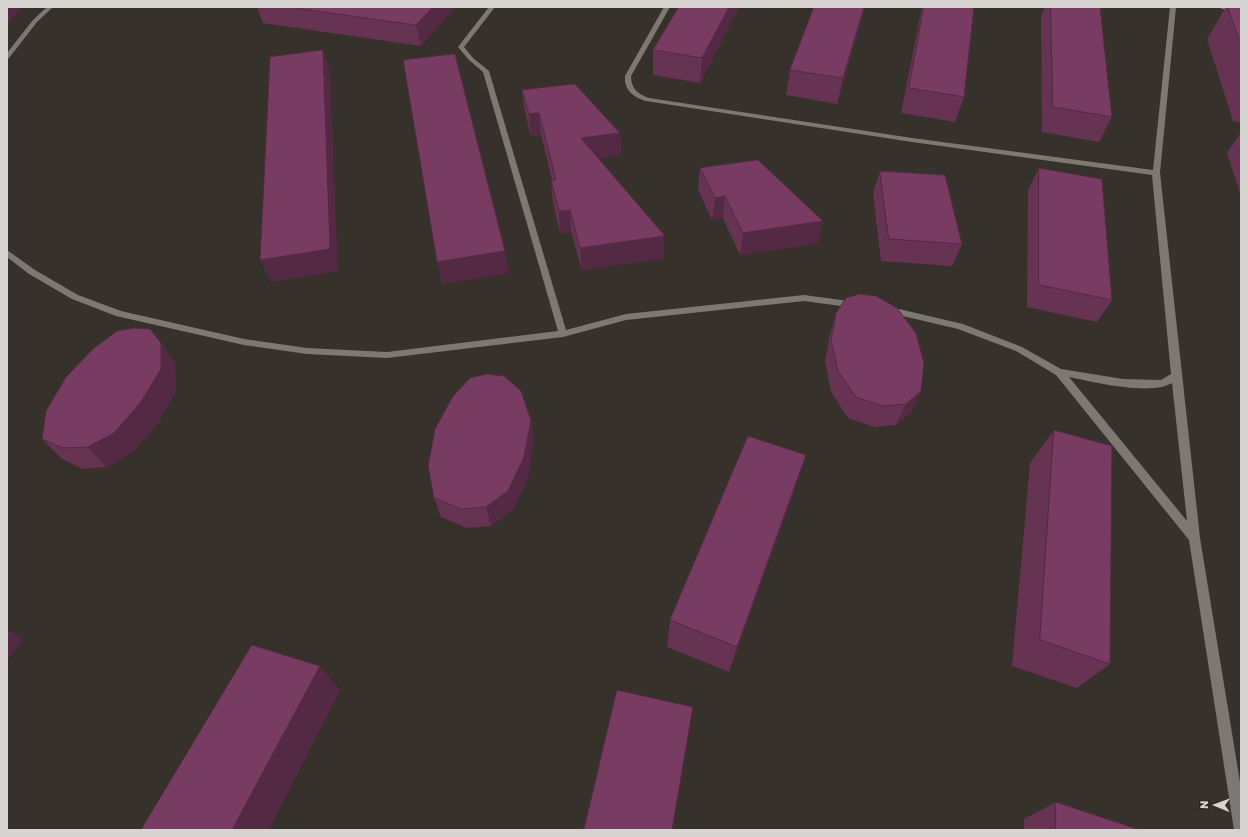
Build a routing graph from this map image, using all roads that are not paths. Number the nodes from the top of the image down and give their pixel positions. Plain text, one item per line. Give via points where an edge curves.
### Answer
1 (50, 7) edge
2 (492, 7) edge
3 (667, 7) edge
4 (1173, 7) edge
5 (1222, 7) edge
6 (1241, 9) edge
7 (7, 57) edge
8 (1156, 173) junction
9 (7, 253) edge
10 (563, 334) junction
11 (1059, 372) junction
12 (1176, 376) junction
13 (1194, 538) junction
14 (1241, 830) edge

1 - 7 street via 35,21
2 - 10 street via 461,47 486,72
3 - 8 street via 628,76 629,89 637,96 648,100 912,140
4 - 8 street
5 - 6 street
8 - 12 street
9 - 10 street via 32,272 75,297 119,314 244,342 308,352 387,356
10 - 11 street via 626,317 804,298 904,312 960,326 1019,349
11 - 12 street via 1123,383 1162,384
11 - 13 street
12 - 13 street
13 - 14 street

